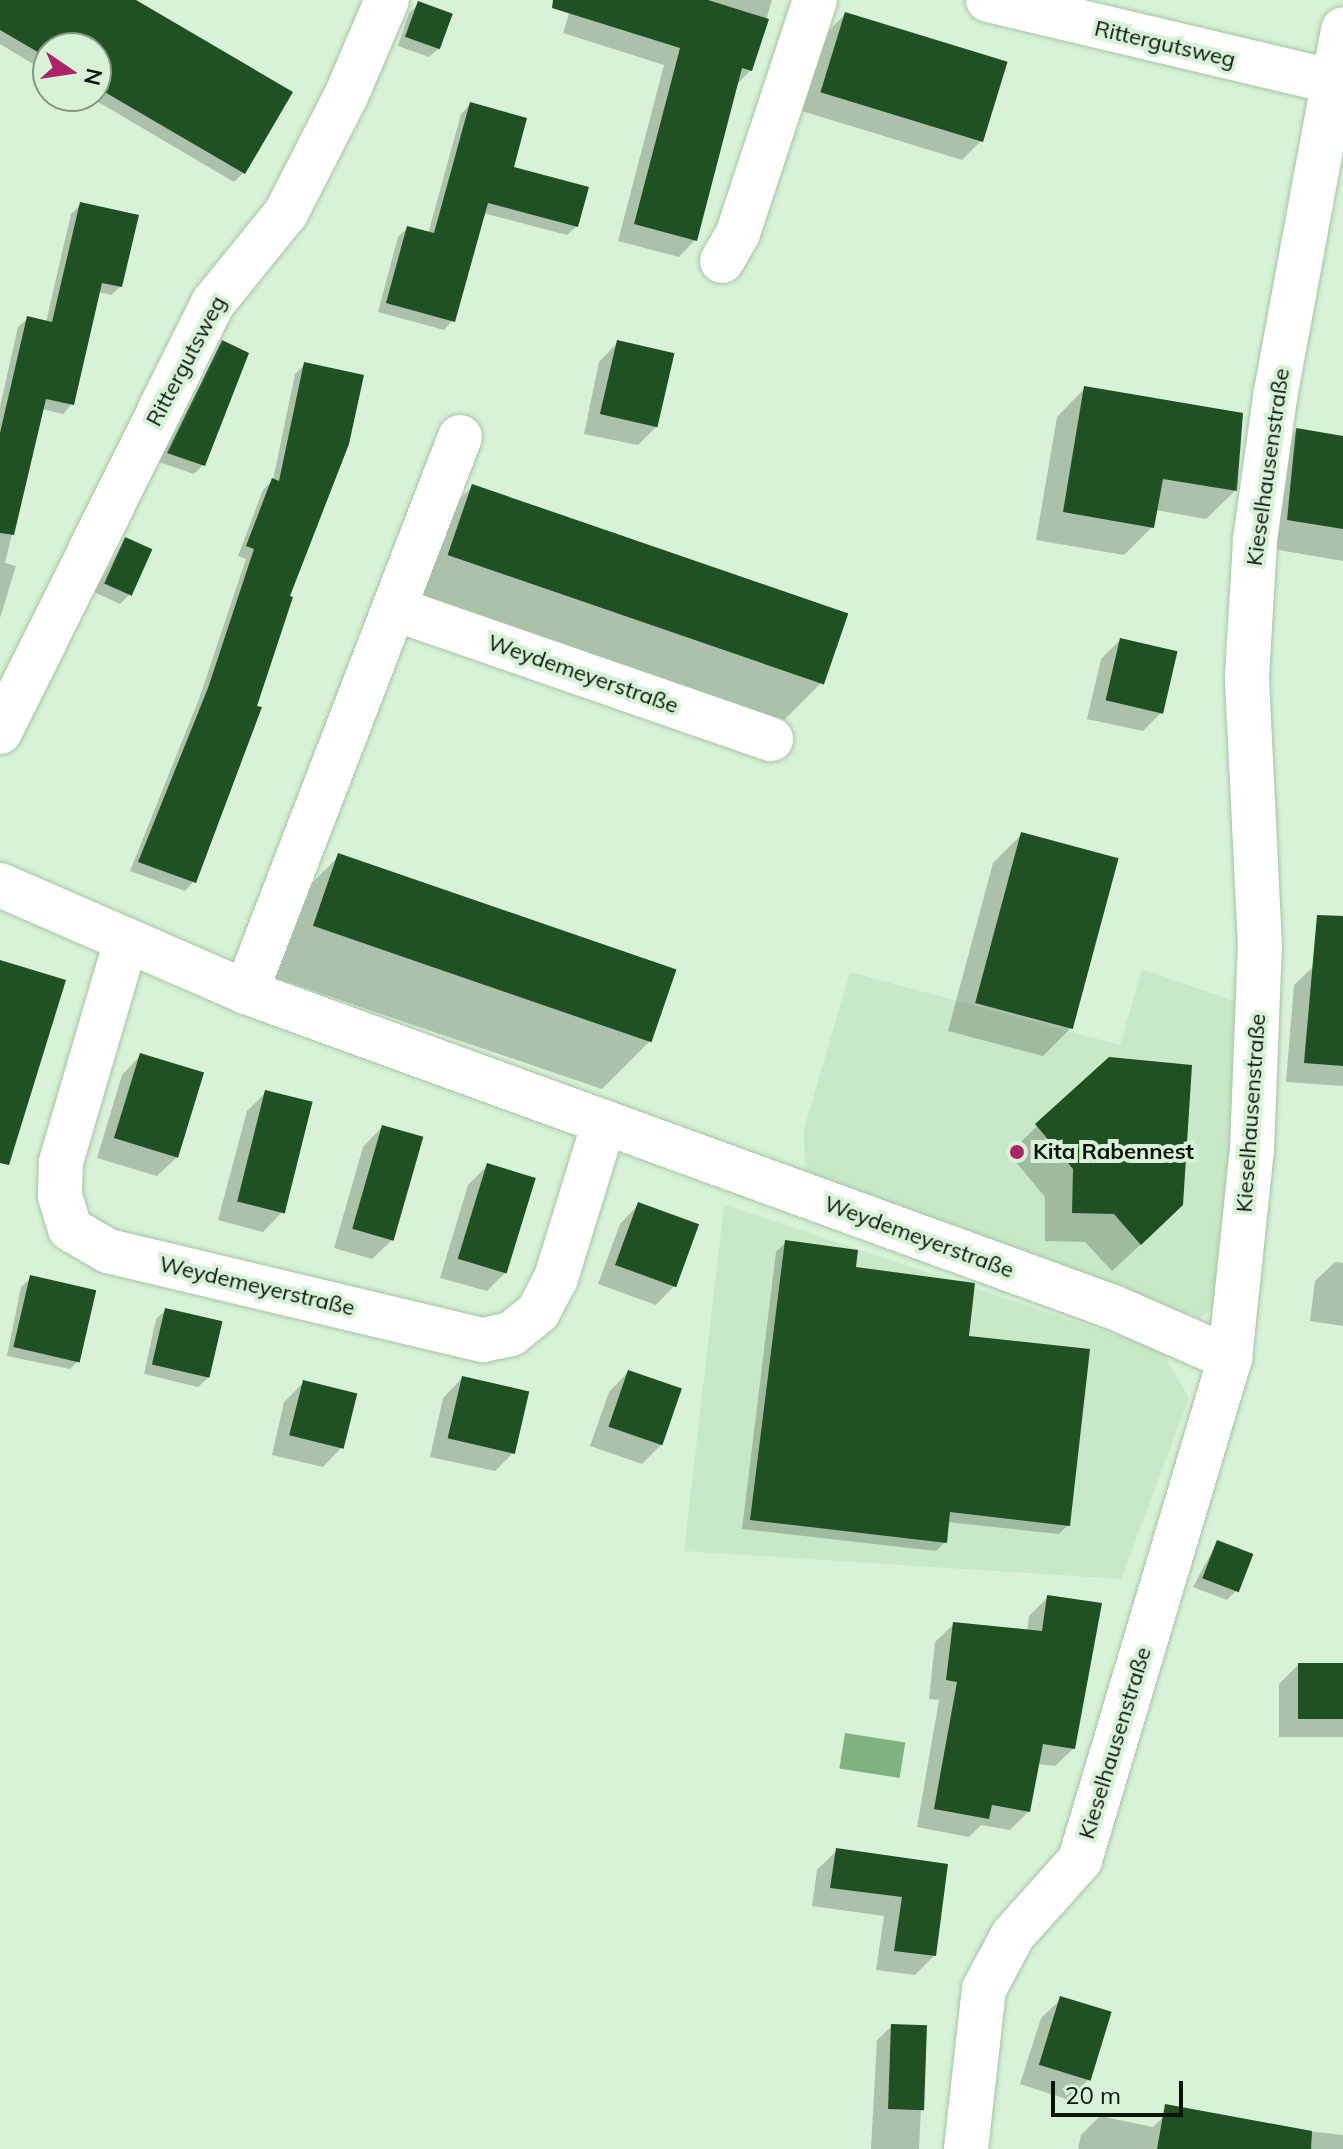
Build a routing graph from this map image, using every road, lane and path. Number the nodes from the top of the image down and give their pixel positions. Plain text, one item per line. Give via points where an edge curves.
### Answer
1 (387, 0) edge
2 (815, 0) edge
3 (988, 0) edge
4 (1343, 29) edge
5 (1338, 83) edge
6 (722, 261) dead end
7 (460, 437) dead end
8 (395, 609) junction
9 (0, 732) edge
10 (771, 739) dead end
11 (0, 885) edge
12 (126, 941) junction
13 (246, 992) junction
14 (604, 1123) junction
15 (1230, 1358) junction
16 (966, 2149) edge

1 - 9 street, Rittergutsweg via 346,96 286,213 213,303
2 - 6 street via 738,233
3 - 5 street, Rittergutsweg
4 - 5 street, Kieselhausenstraße
5 - 15 street, Kieselhausenstraße via 1255,540 1247,676 1260,946 1252,1150
7 - 8 street
8 - 10 street, Weydemeyerstraße
8 - 13 street
11 - 12 street, Weydemeyerstraße
12 - 13 street, Weydemeyerstraße
12 - 14 street, Weydemeyerstraße via 61,1162 60,1196 70,1229 108,1251 483,1340 511,1334 538,1312 556,1278
13 - 14 street, Weydemeyerstraße
14 - 15 street, Weydemeyerstraße via 1113,1307
15 - 16 street, Kieselhausenstraße via 1080,1860 1013,1935 984,1989

